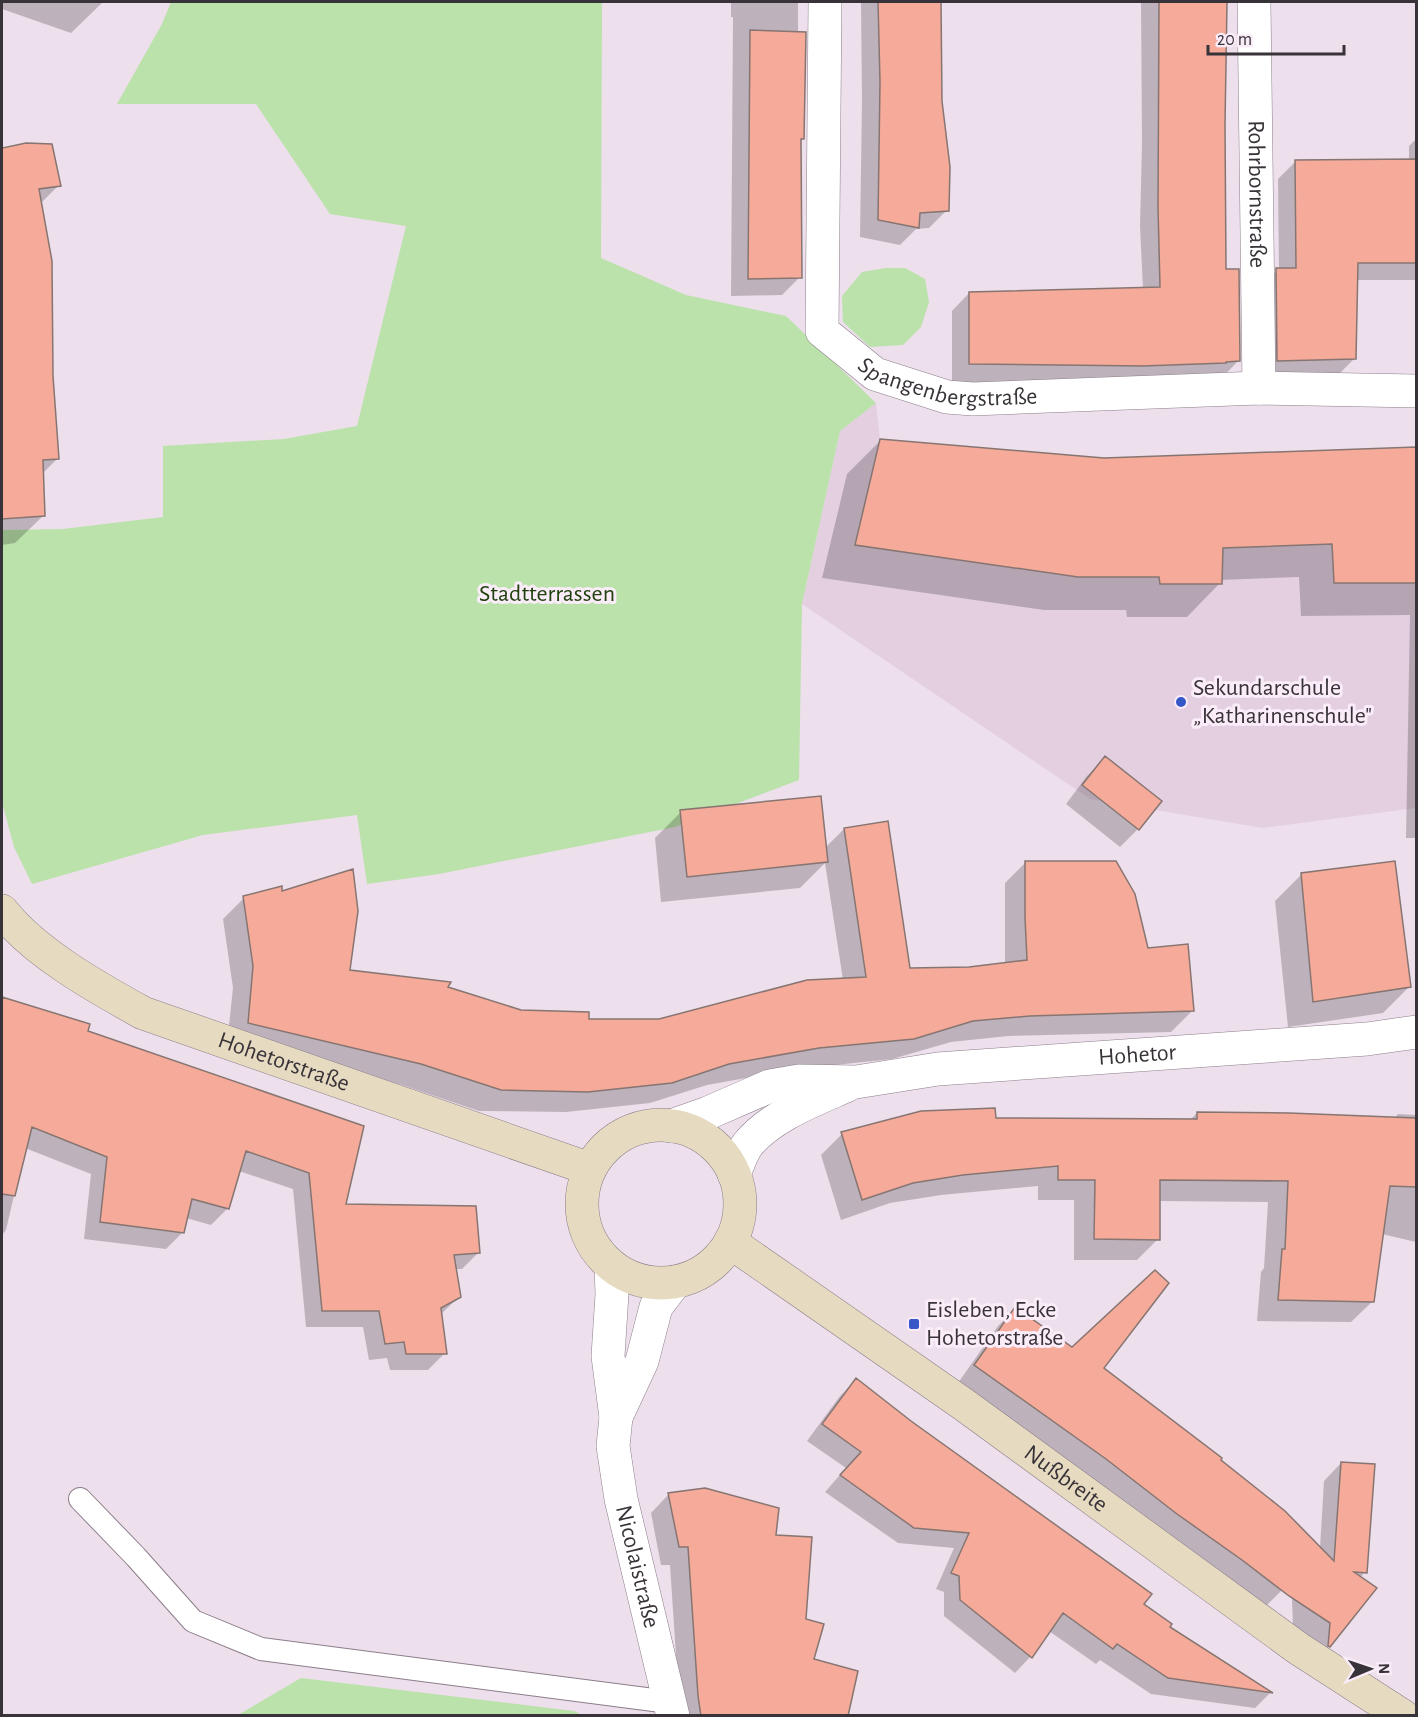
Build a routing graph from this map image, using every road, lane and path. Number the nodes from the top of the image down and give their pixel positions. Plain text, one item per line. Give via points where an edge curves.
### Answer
1 (825, 2) edge
2 (1254, 2) edge
3 (1259, 388) junction
4 (1416, 391) edge
5 (2, 911) edge
6 (1416, 1032) edge
7 (856, 1082) junction
8 (671, 1126) junction
9 (590, 1169) junction
10 (734, 1174) junction
11 (730, 1242) junction
12 (611, 1266) junction
13 (675, 1282) junction
14 (616, 1417) junction
15 (80, 1499) dead end
16 (671, 1709) edge
17 (1403, 1716) edge

1 - 3 street, Spangenbergstraße via 822,331 875,374 947,397
2 - 3 street, Rohrbornstraße
3 - 4 street, Spangenbergstraße
5 - 9 main road, Hohetorstraße via 41,948 143,1013
6 - 7 street, Hohetor via 1367,1039 938,1069
7 - 8 street, Hohetor via 799,1081 770,1086
7 - 10 street, Hohetor via 767,1126 748,1144
8 - 9 main road via 651,1126 615,1140
8 - 10 main road via 708,1141
9 - 12 main road via 583,1189 586,1232
10 - 11 main road via 739,1208
11 - 13 main road via 707,1268
11 - 17 main road, Nußbreite via 963,1404 1299,1648
12 - 13 main road via 641,1281
12 - 14 street, Nicolaistraße via 608,1356
13 - 14 street, Nicolaistraße via 656,1307 642,1361
14 - 16 street, Nicolaistraße via 613,1446 621,1499
15 - 16 lane via 193,1622 261,1649

